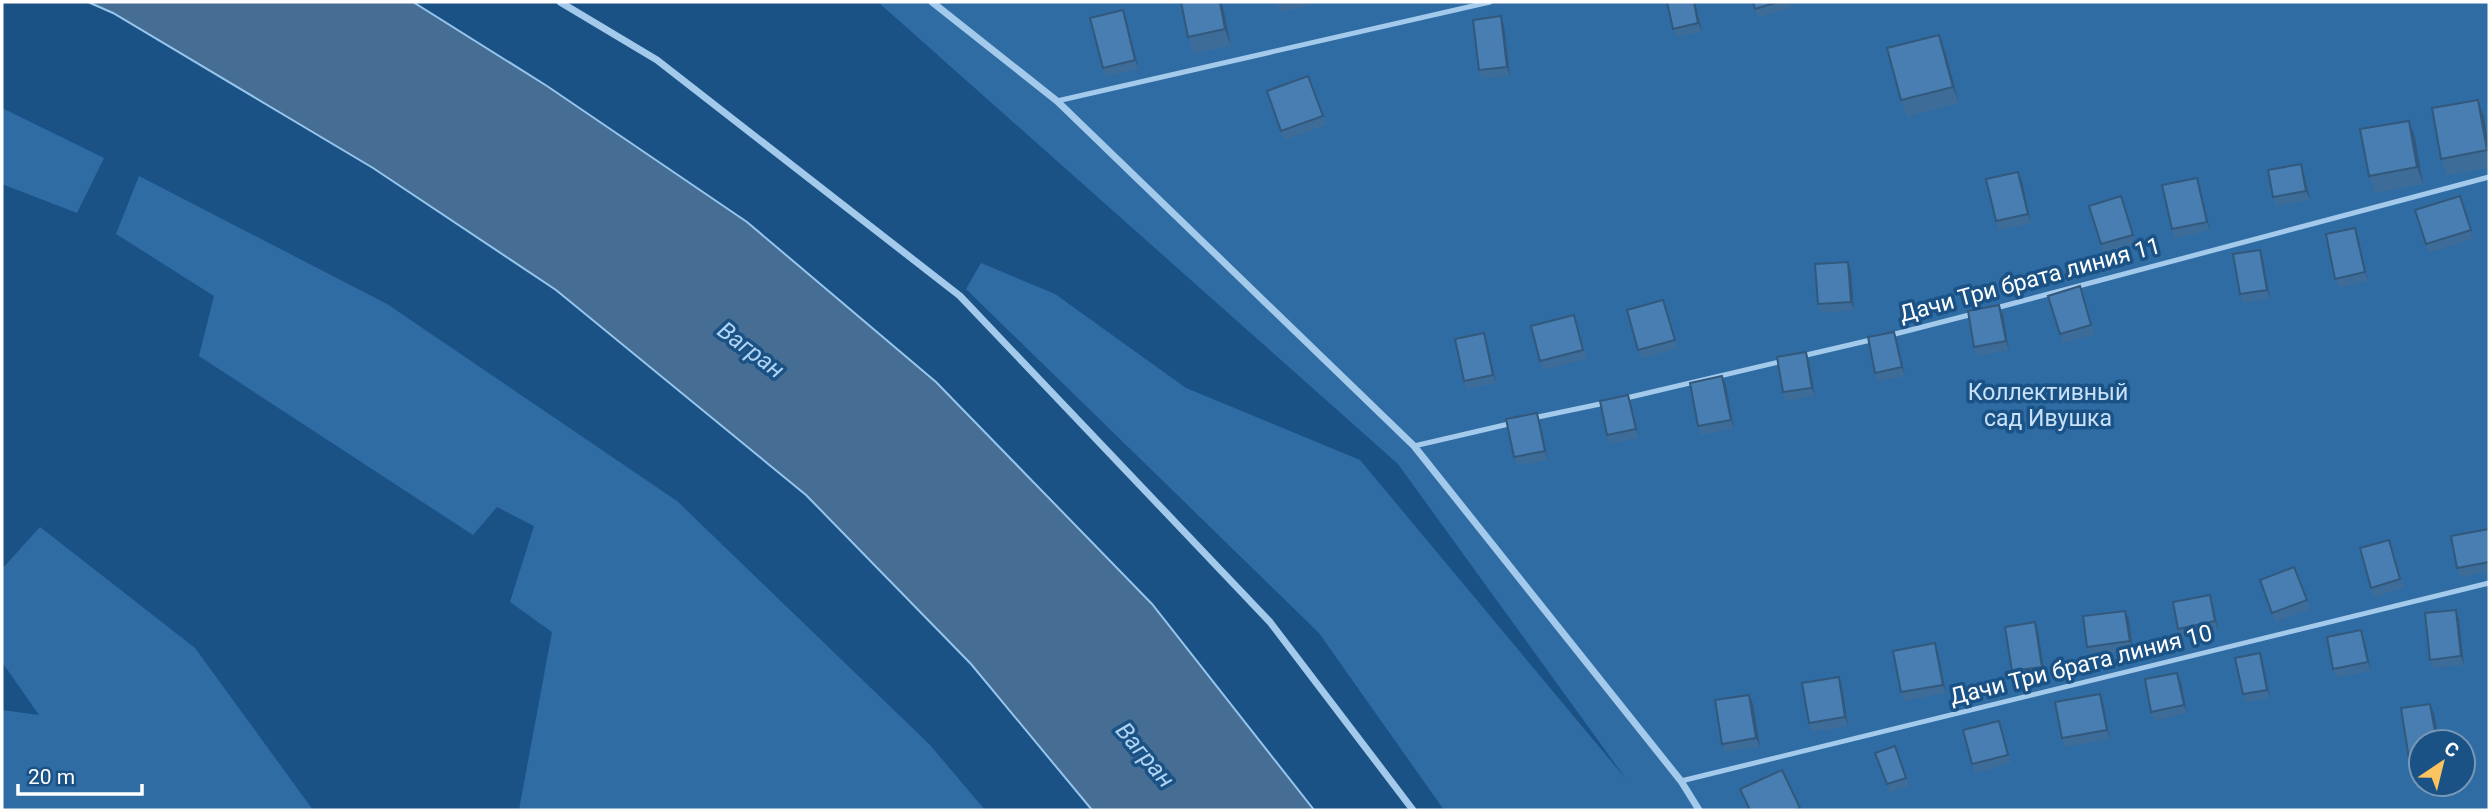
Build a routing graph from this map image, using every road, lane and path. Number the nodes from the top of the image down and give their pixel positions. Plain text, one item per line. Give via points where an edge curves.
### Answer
1 (560, 2) edge
2 (932, 2) edge
3 (1490, 2) edge
4 (1056, 101) junction
5 (2489, 177) edge
6 (1991, 309) edge
7 (1977, 312) edge
8 (1527, 420) edge
9 (1515, 423) edge
10 (1414, 446) junction
11 (2489, 583) edge
12 (1681, 780) junction
13 (1413, 810) edge
14 (1699, 810) edge

1 - 13 street via 657,60 960,296 1270,622
2 - 4 street
3 - 4 lane
4 - 10 street
5 - 6 lane, Дачи Три брата линия 11
7 - 8 lane, Дачи Три брата линия 11
9 - 10 lane
10 - 12 street
11 - 12 lane, Дачи Три брата линия 10
12 - 14 street

